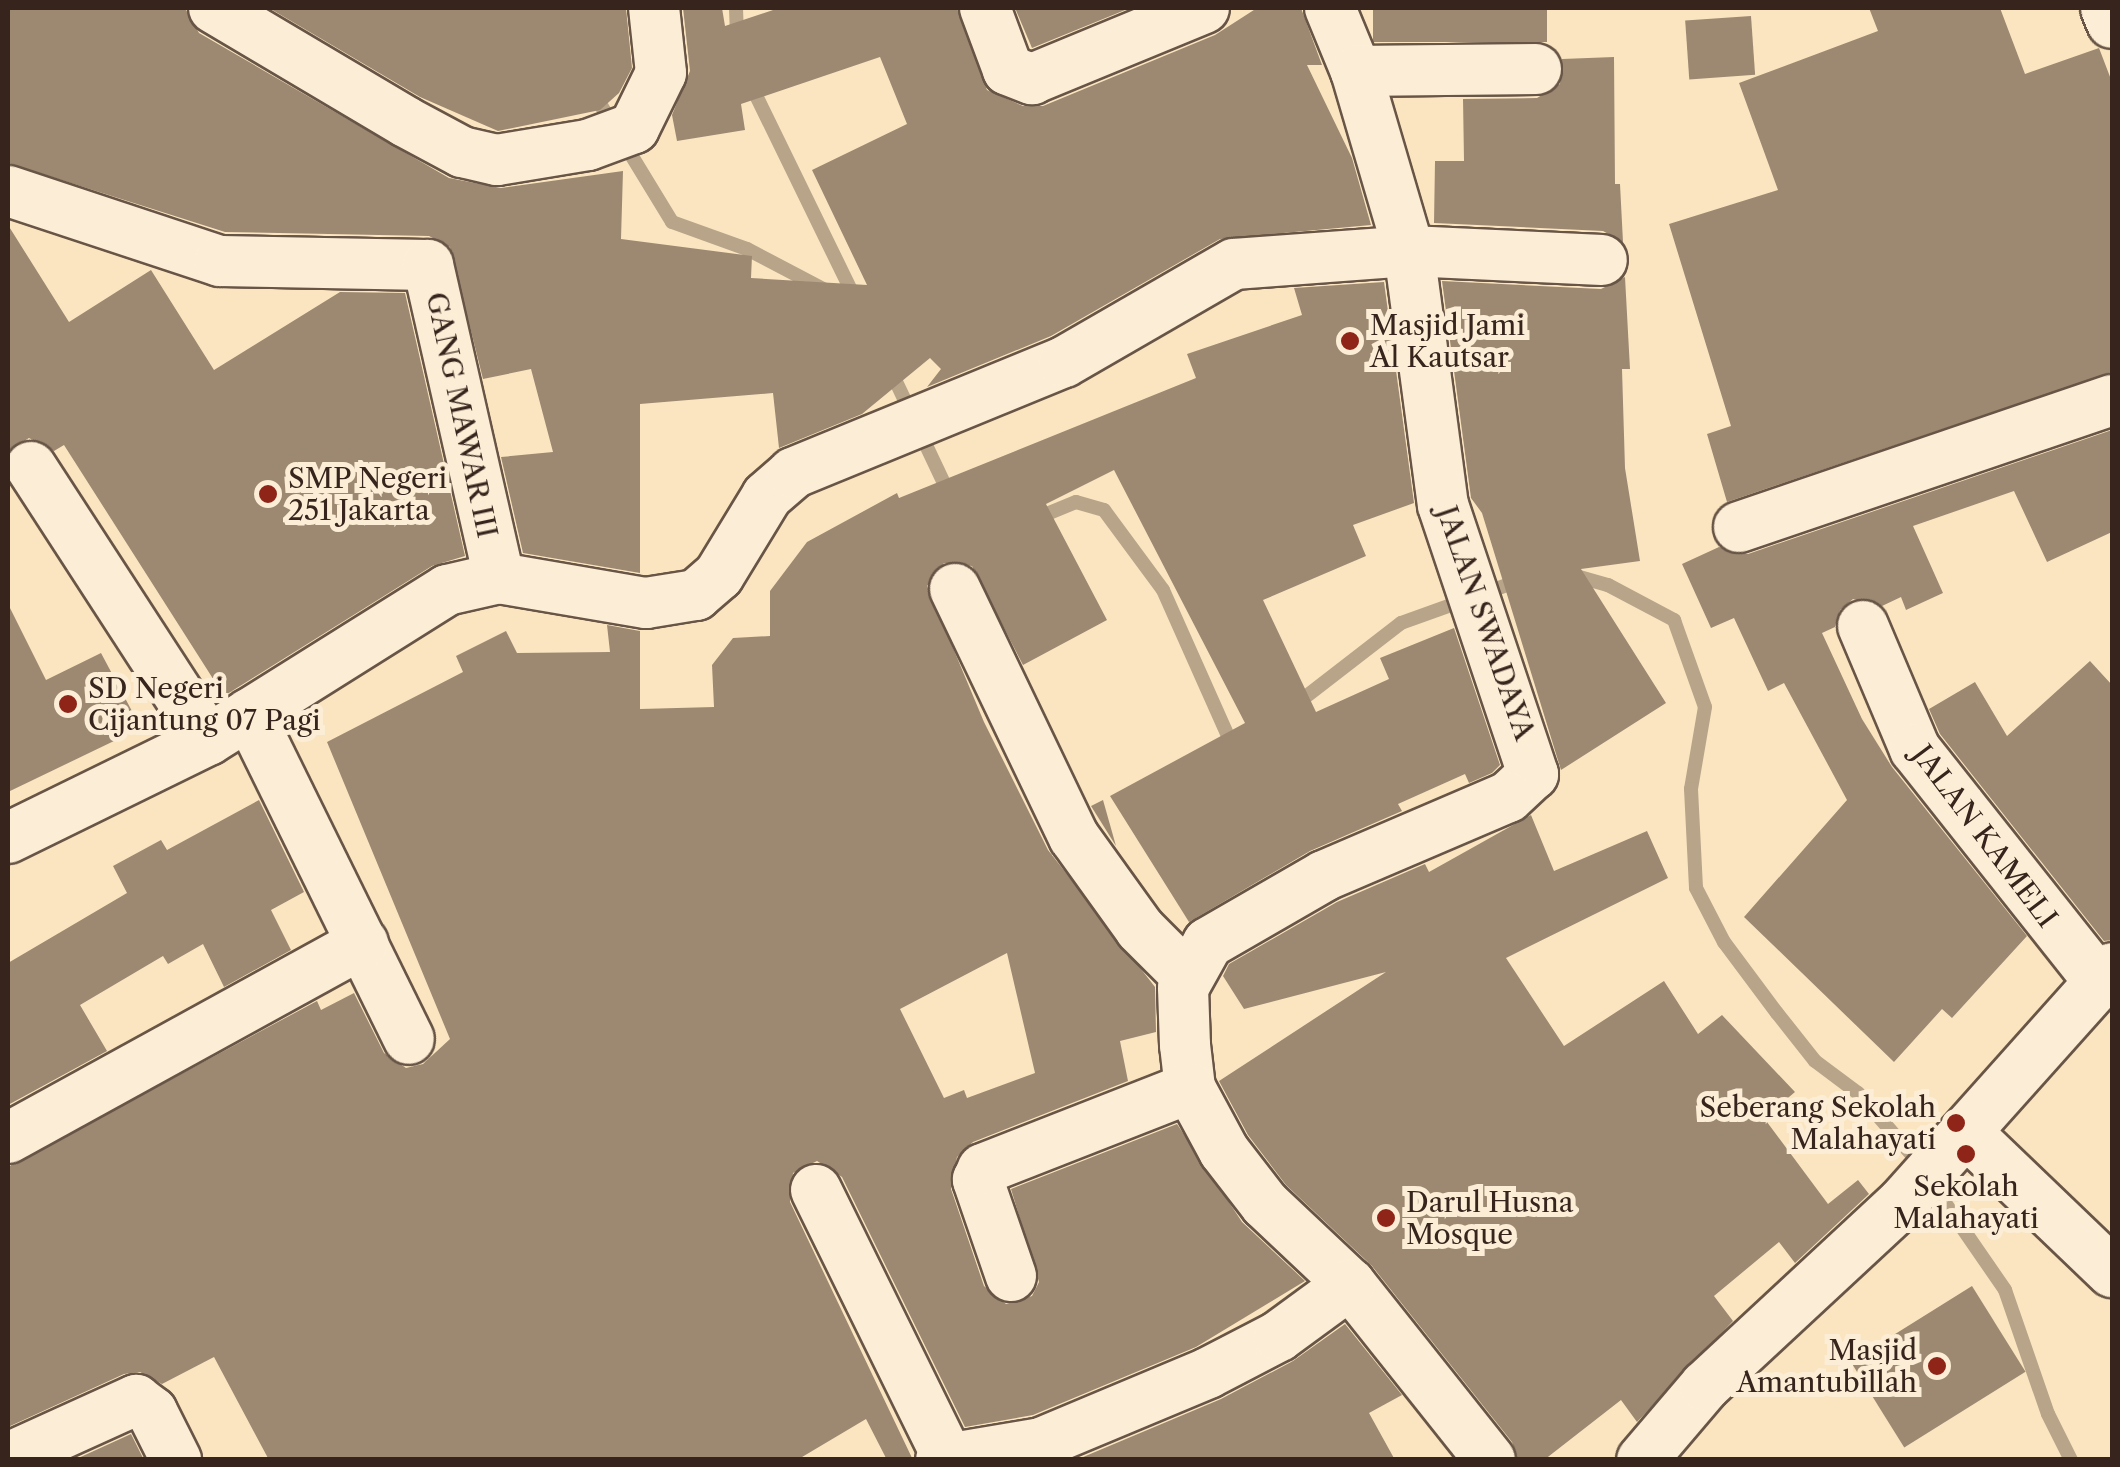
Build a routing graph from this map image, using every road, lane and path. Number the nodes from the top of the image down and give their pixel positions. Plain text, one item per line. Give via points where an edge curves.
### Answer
1 (214, 8) edge
2 (654, 8) edge
3 (985, 8) edge
4 (1204, 8) edge
5 (1330, 8) edge
6 (2106, 8) edge
7 (2112, 23) edge
8 (1536, 68) dead end
9 (1356, 71) junction
10 (8, 191) edge
11 (1409, 251) junction
12 (1602, 260) dead end
13 (2112, 400) edge
14 (30, 467) dead end
15 (1738, 527) dead end
16 (498, 578) junction
17 (955, 589) dead end
18 (1863, 626) dead end
19 (249, 714) junction
20 (208, 740) junction
21 (8, 838) edge
22 (362, 944) junction
23 (2106, 975) edge
24 (1187, 976) junction
25 (409, 1040) dead end
26 (1190, 1088) junction
27 (8, 1138) edge
28 (1961, 1140) junction
29 (816, 1190) dead end
30 (2112, 1272) edge
31 (1011, 1276) dead end
32 (1350, 1284) junction
33 (8, 1458) edge
34 (946, 1459) edge
35 (176, 1460) edge
36 (1490, 1460) edge
37 (1642, 1460) edge

1 - 2 street via 462,152 527,159 634,128 662,73
3 - 4 street via 1008,70 1032,78
5 - 9 street, JALAN SWADAYA
6 - 7 street
8 - 9 street
9 - 11 street, JALAN SWADAYA
10 - 16 street, GANG MAWAR III via 220,261 428,265
11 - 12 street
11 - 16 street via 1234,264 1064,362 865,441 780,484 741,533 719,575 696,595 646,603
11 - 24 street, JALAN SWADAYA via 1441,491 1533,774 1508,796 1324,876 1228,929 1199,954
13 - 15 street
14 - 20 street
16 - 19 street via 447,590
17 - 24 street via 1074,837 1140,929
18 - 23 street, JALAN KAMELI via 1915,749
19 - 20 street
19 - 22 street
20 - 21 street
22 - 25 street
22 - 27 street
23 - 28 street
24 - 26 street
26 - 31 street via 983,1169 978,1180
26 - 32 street via 1224,1151 1265,1204
28 - 30 street
28 - 37 street via 1706,1386
29 - 34 street
32 - 34 street via 1279,1336 1208,1373 1041,1443
32 - 36 street
33 - 35 street via 136,1400 152,1412

